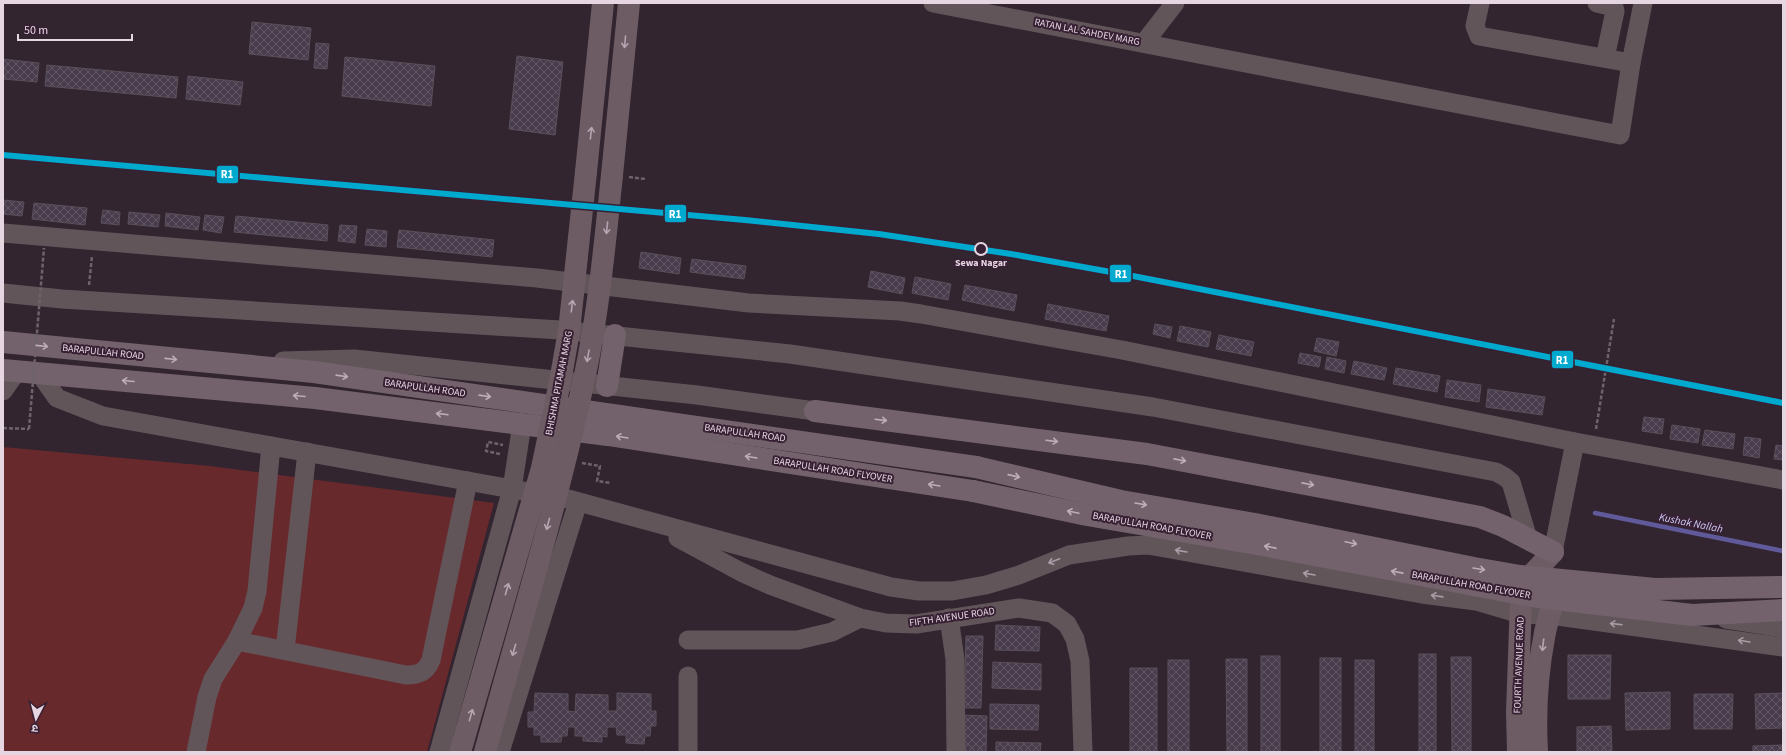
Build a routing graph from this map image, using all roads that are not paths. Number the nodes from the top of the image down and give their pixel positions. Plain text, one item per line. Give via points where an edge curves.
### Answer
1 (603, 3) edge
2 (629, 3) edge
3 (932, 3) edge
4 (1175, 3) edge
5 (1480, 3) edge
6 (1606, 5) edge
7 (1642, 8) edge
8 (1144, 43) junction
9 (1605, 58) junction
10 (1630, 63) junction
11 (3, 233) edge
12 (3, 294) edge
13 (615, 335) junction
14 (3, 342) edge
15 (224, 364) junction
16 (10, 371) edge
17 (40, 374) junction
18 (607, 386) junction
19 (3, 391) edge
20 (815, 411) joint
21 (850, 416) junction
22 (522, 424) junction
23 (917, 425) junction
24 (1584, 443) junction
25 (272, 446) junction
26 (844, 448) junction
27 (307, 452) junction
28 (911, 457) junction
29 (1783, 480) edge
30 (468, 482) junction
31 (512, 489) junction
32 (578, 502) junction
33 (651, 523) junction
34 (1528, 539) junction
35 (1553, 552) junction
36 (1783, 587) edge
37 (1524, 590) junction
38 (1556, 591) junction
39 (1476, 601) junction
40 (1783, 610) edge
41 (1520, 614) junction
42 (1550, 615) junction
43 (860, 618) junction
44 (949, 618) junction
45 (1783, 628) edge
46 (688, 640) dead end
47 (237, 641) junction
48 (1783, 647) edge
49 (285, 650) junction
50 (688, 676) dead end
51 (196, 752) edge
52 (439, 752) edge
53 (460, 752) edge
54 (485, 752) edge
55 (500, 752) edge
56 (688, 752) edge
57 (956, 752) edge
58 (1083, 752) edge
59 (1518, 752) edge
60 (1537, 752) edge

53 -> 1 main road, BHISHMA PITAMAH MARG, bridge via 542,468 560,382 574,285
2 -> 54 main road, bridge via 600,288 585,375 566,460
3 - 8 street, RATAN LAL SAHDEV MARG
4 - 8 street
5 - 9 street via 1475,26 1479,36
6 - 7 street
6 - 9 street via 1615,10
7 - 10 street
8 - 10 street, RATAN LAL SAHDEV MARG via 1620,135
9 - 10 street
11 - 24 street via 537,278 749,303 900,311 1122,350
12 - 13 street
13 - 18 highway
13 - 34 street via 797,355 1073,394 1496,472 1511,482
14 -> 15 highway, BARAPULLAH ROAD
15 - 18 street via 354,359
15 -> 26 highway, BARAPULLAH ROAD via 314,372
16 - 17 highway
16 - 19 street
22 -> 17 highway via 315,398
17 - 25 street via 57,398 103,416
18 - 20 street
20 - 21 highway
21 -> 23 highway
21 - 26 highway
22 - 31 street
40 -> 22 highway, BARAPULLAH ROAD FLYOVER, bridge via 1692,615 1538,597 1087,515 973,491
23 - 28 highway
23 -> 34 highway via 1154,455 1480,517
24 - 29 street
24 - 35 street
25 - 27 street
25 - 47 street via 257,591 253,608
26 - 28 highway, BARAPULLAH ROAD FLYOVER
27 - 30 street
27 - 49 street
28 -> 36 highway, BARAPULLAH ROAD FLYOVER, bridge via 976,467 1120,501 1255,524 1520,576 1655,589
30 - 31 street
30 - 49 street via 427,669 418,675 406,675
31 - 32 street
31 - 52 street
32 - 33 street
32 - 55 street
39 -> 33 street via 1138,545 1069,555 986,585 952,592 919,591 891,587
33 - 43 street, FIFTH AVENUE ROAD via 753,577
34 - 35 highway
35 - 37 main road, FOURTH AVENUE ROAD via 1526,581
35 - 38 main road, FOURTH AVENUE ROAD
37 - 38 street
37 - 39 street
37 - 41 main road, FOURTH AVENUE ROAD
38 - 42 main road, FOURTH AVENUE ROAD
38 - 45 street
39 - 41 street
41 - 42 street
41 - 59 main road, FOURTH AVENUE ROAD
48 -> 42 street
42 -> 60 main road, FOURTH AVENUE ROAD via 1540,666
43 - 44 street, FIFTH AVENUE ROAD via 886,623 916,624
43 - 46 street via 832,632 798,640
44 - 57 street via 955,659
44 - 58 street, FIFTH AVENUE ROAD via 1019,608 1052,612 1067,624 1075,639 1080,661
47 - 49 street
47 - 51 street via 213,679
50 - 56 street

